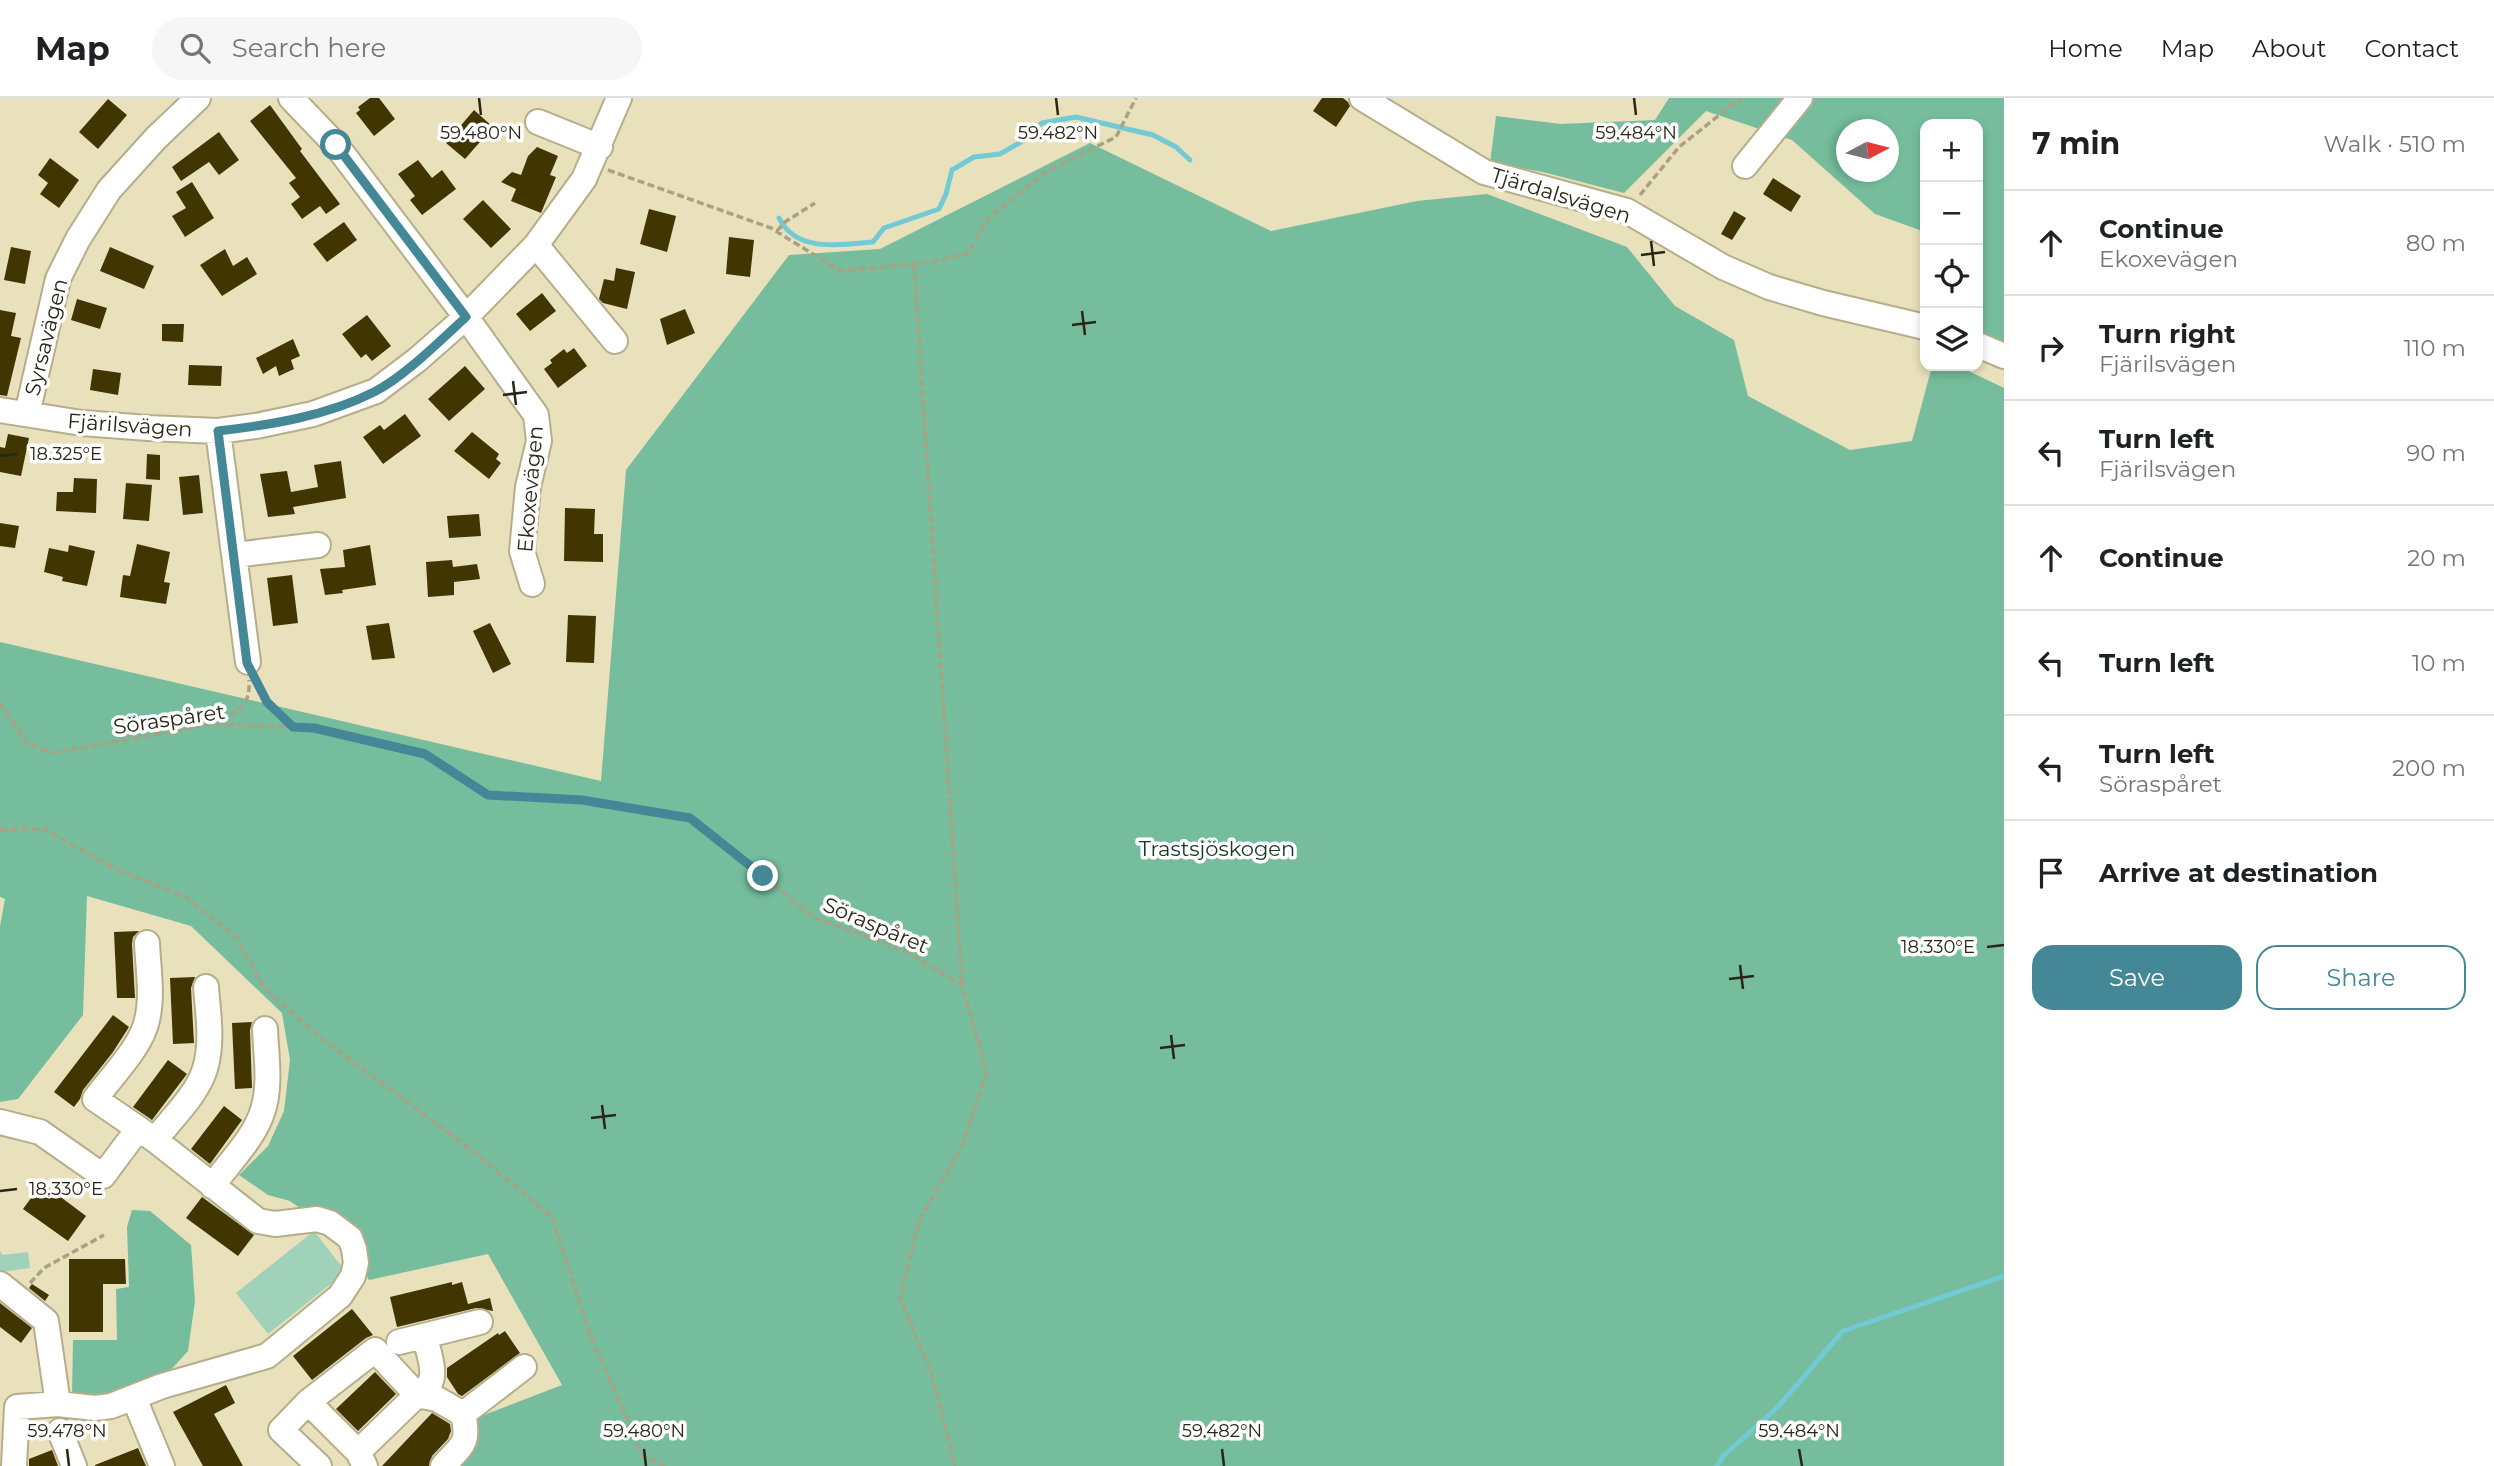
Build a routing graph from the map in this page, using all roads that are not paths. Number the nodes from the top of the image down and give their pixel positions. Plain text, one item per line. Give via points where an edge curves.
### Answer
1 (198, 98) edge
2 (291, 98) edge
3 (619, 98) edge
4 (1362, 98) edge
5 (1800, 98) edge
6 (538, 122) dead end
7 (596, 155) junction
8 (1745, 166) dead end
9 (536, 245) junction
10 (466, 317) junction
11 (1920, 326) edge
12 (615, 341) dead end
13 (1983, 347) edge
14 (2004, 356) edge
15 (0, 410) edge
16 (27, 414) junction
17 (218, 431) junction
18 (318, 545) dead end
19 (235, 555) junction
20 (532, 584) dead end
21 (247, 663) road end
22 (147, 943) dead end
23 (206, 987) dead end
24 (265, 1029) dead end
25 (0, 1122) edge
26 (146, 1135) junction
27 (212, 1186) junction
28 (9, 1291) edge
29 (480, 1322) dead end
30 (425, 1337) junction
31 (398, 1342) dead end
32 (524, 1367) dead end
33 (416, 1395) junction
34 (135, 1398) junction
35 (308, 1402) junction
36 (58, 1404) junction
37 (463, 1414) junction
38 (60, 1432) dead end
39 (362, 1459) edge
40 (14, 1466) edge
41 (74, 1466) edge
42 (162, 1466) edge
43 (320, 1466) edge
44 (443, 1466) edge

1 - 16 street, Syrsavägen via 109,190 78,239 58,279
2 - 10 street, Ekoxevägen via 336,145
3 - 7 street, Fjärilsvägen
4 - 11 street, Tjärdalsvägen via 1484,172 1627,211 1723,267 1769,287
5 - 8 street
6 - 7 street
7 - 9 street, Fjärilsvägen
9 - 10 street, Fjärilsvägen
9 - 12 street
10 - 17 street, Fjärilsvägen via 376,391 313,414
10 - 20 street, Ekoxevägen via 536,415 539,441 528,487 522,551
13 - 14 street
15 - 16 street, Fjärilsvägen
16 - 17 street, Fjärilsvägen via 82,423
17 - 19 street, Fjärilsvägen
18 - 19 street
19 - 21 street, Fjärilsvägen
22 - 26 street via 147,1022 95,1098
23 - 26 street via 209,1042 204,1071 189,1096
24 - 27 street via 263,1111
25 - 26 street via 40,1132 103,1176
26 - 27 street
27 - 34 street via 258,1221 275,1224 317,1219 340,1228 355,1249 353,1276 340,1296 267,1356
28 - 36 street via 46,1321
29 - 30 street
30 - 31 street
30 - 33 street via 432,1383
32 - 37 street
33 - 35 street via 376,1350
33 - 37 street via 437,1399
33 - 39 street
34 - 36 street via 95,1408
34 - 42 street
35 - 39 street
35 - 43 street via 281,1430
36 - 40 street via 17,1407
37 - 44 street via 468,1432 465,1441
38 - 41 street

